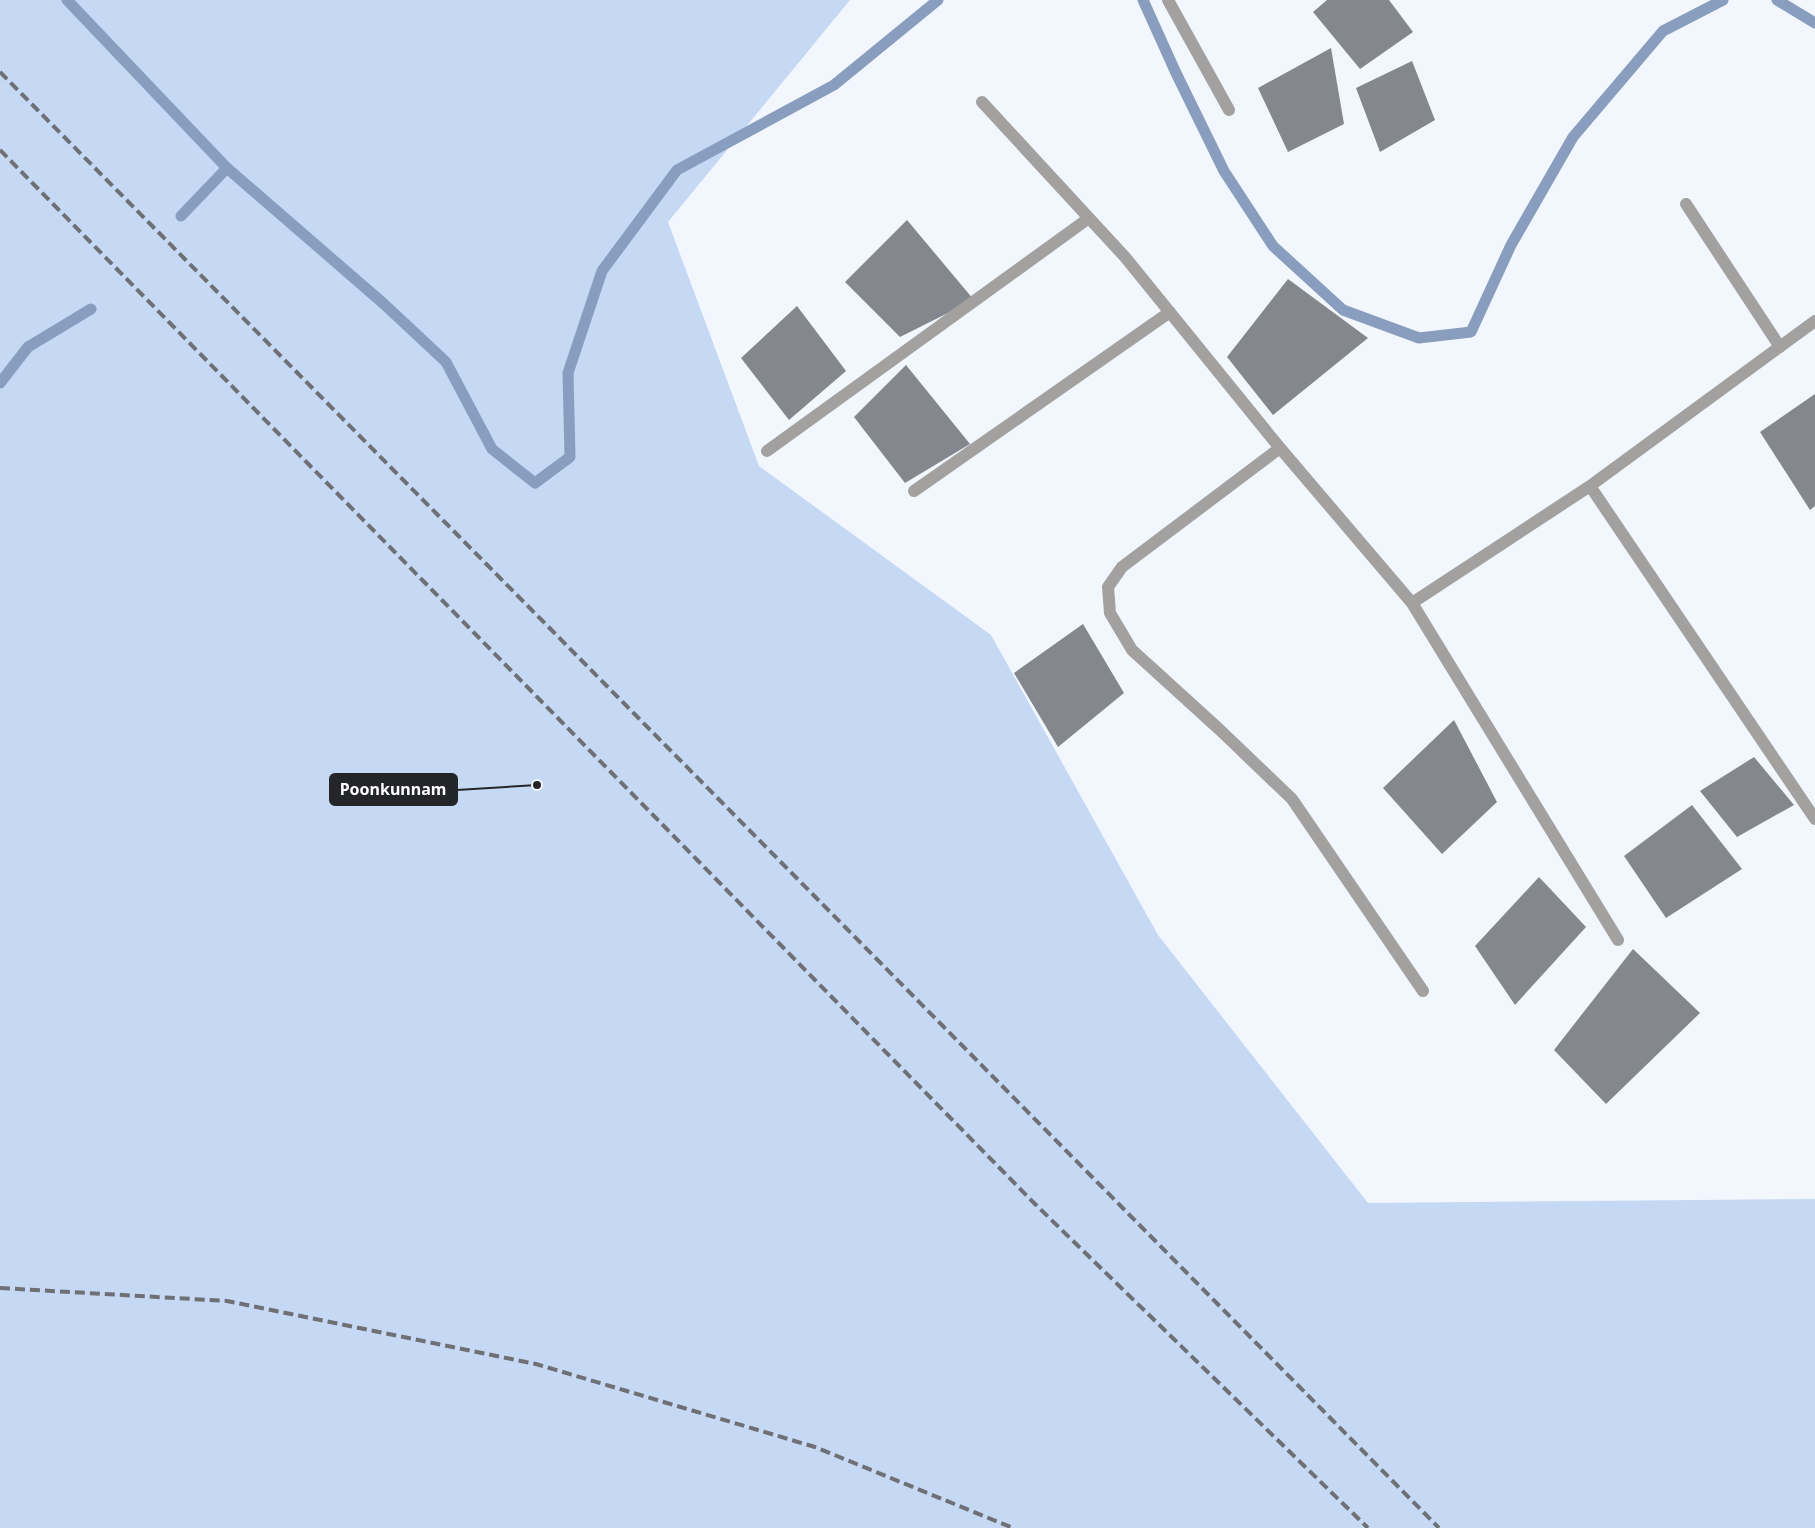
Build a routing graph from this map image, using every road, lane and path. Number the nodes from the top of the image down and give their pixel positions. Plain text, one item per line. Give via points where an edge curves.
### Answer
1 (1168, 0) edge
2 (982, 102) dead end
3 (1228, 110) dead end
4 (1686, 204) dead end
5 (1089, 218) junction
6 (1170, 312) junction
7 (1815, 321) edge
8 (1780, 347) junction
9 (1280, 448) junction
10 (767, 451) dead end
11 (1590, 486) junction
12 (914, 490) dead end
13 (1412, 603) junction
14 (1815, 819) edge
15 (1618, 940) dead end
16 (1423, 990) dead end

1 - 3 street
2 - 5 street
4 - 8 street
5 - 6 street
5 - 10 street
6 - 9 street
6 - 12 street
7 - 8 street
8 - 11 street
9 - 13 street
9 - 16 street via 1122,567 1108,587 1110,613 1132,650 1292,799
11 - 13 street
11 - 14 street
13 - 15 street

